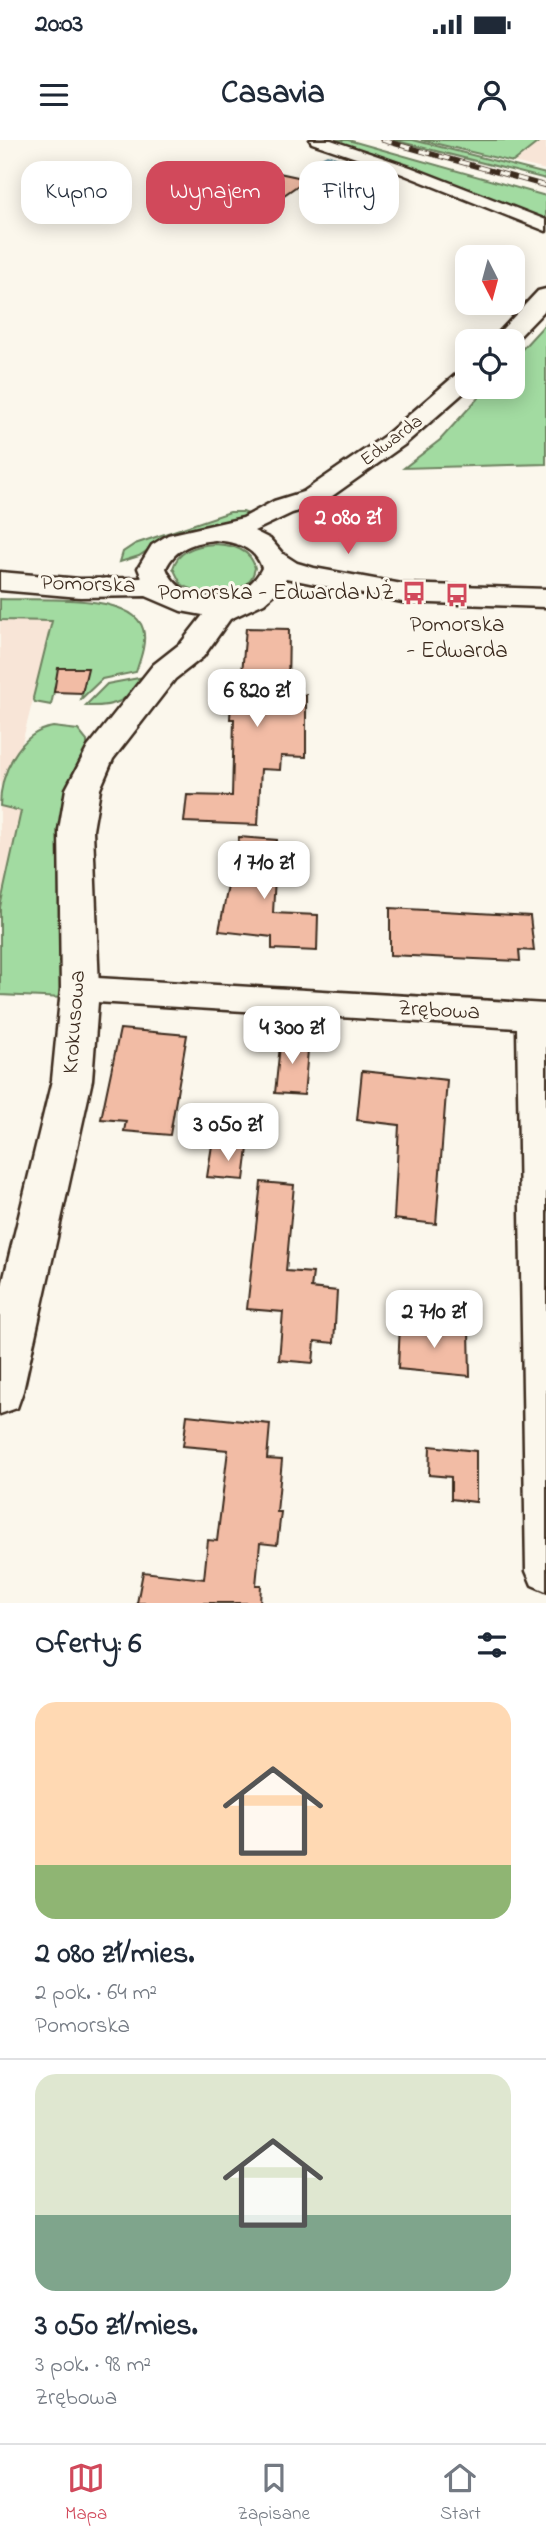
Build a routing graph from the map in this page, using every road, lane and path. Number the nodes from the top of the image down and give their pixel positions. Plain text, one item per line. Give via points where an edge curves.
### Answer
1 (317, 140) edge
2 (546, 226) edge
3 (546, 296) edge
4 (514, 329) edge
5 (455, 388) edge
6 (312, 498) junction
7 (215, 532) junction
8 (160, 552) junction
9 (272, 556) junction
10 (6, 581) edge
11 (402, 593) junction
12 (169, 595) junction
13 (546, 597) edge
14 (246, 600) junction
15 (164, 672) junction
16 (80, 989) junction
17 (539, 1017) edge
18 (0, 1391) edge
19 (546, 1571) edge

1 - 2 street
3 - 4 street
5 - 6 street, Edwarda via 395,440
6 - 7 street, Edwarda via 240,529
6 - 9 street, Edwarda via 275,537
7 - 8 street via 178,540
7 - 9 street via 242,536 262,545
8 - 10 street, Pomorska via 134,566
8 - 12 street via 152,568 157,585
9 - 11 street via 287,569 309,576
9 - 14 street via 274,576 262,592
10 - 12 street, Pomorska via 79,588 147,587
11 - 13 street
11 - 14 street via 361,598 285,592
12 - 14 street via 198,606
12 - 15 street, Krokusowa via 180,615
14 - 15 street, Krokusowa via 220,613 192,650
15 - 16 street, Krokusowa via 99,755 83,789 75,852
16 - 17 street, Zrębowa
16 - 18 street, Krokusowa via 66,1113
17 - 19 street

